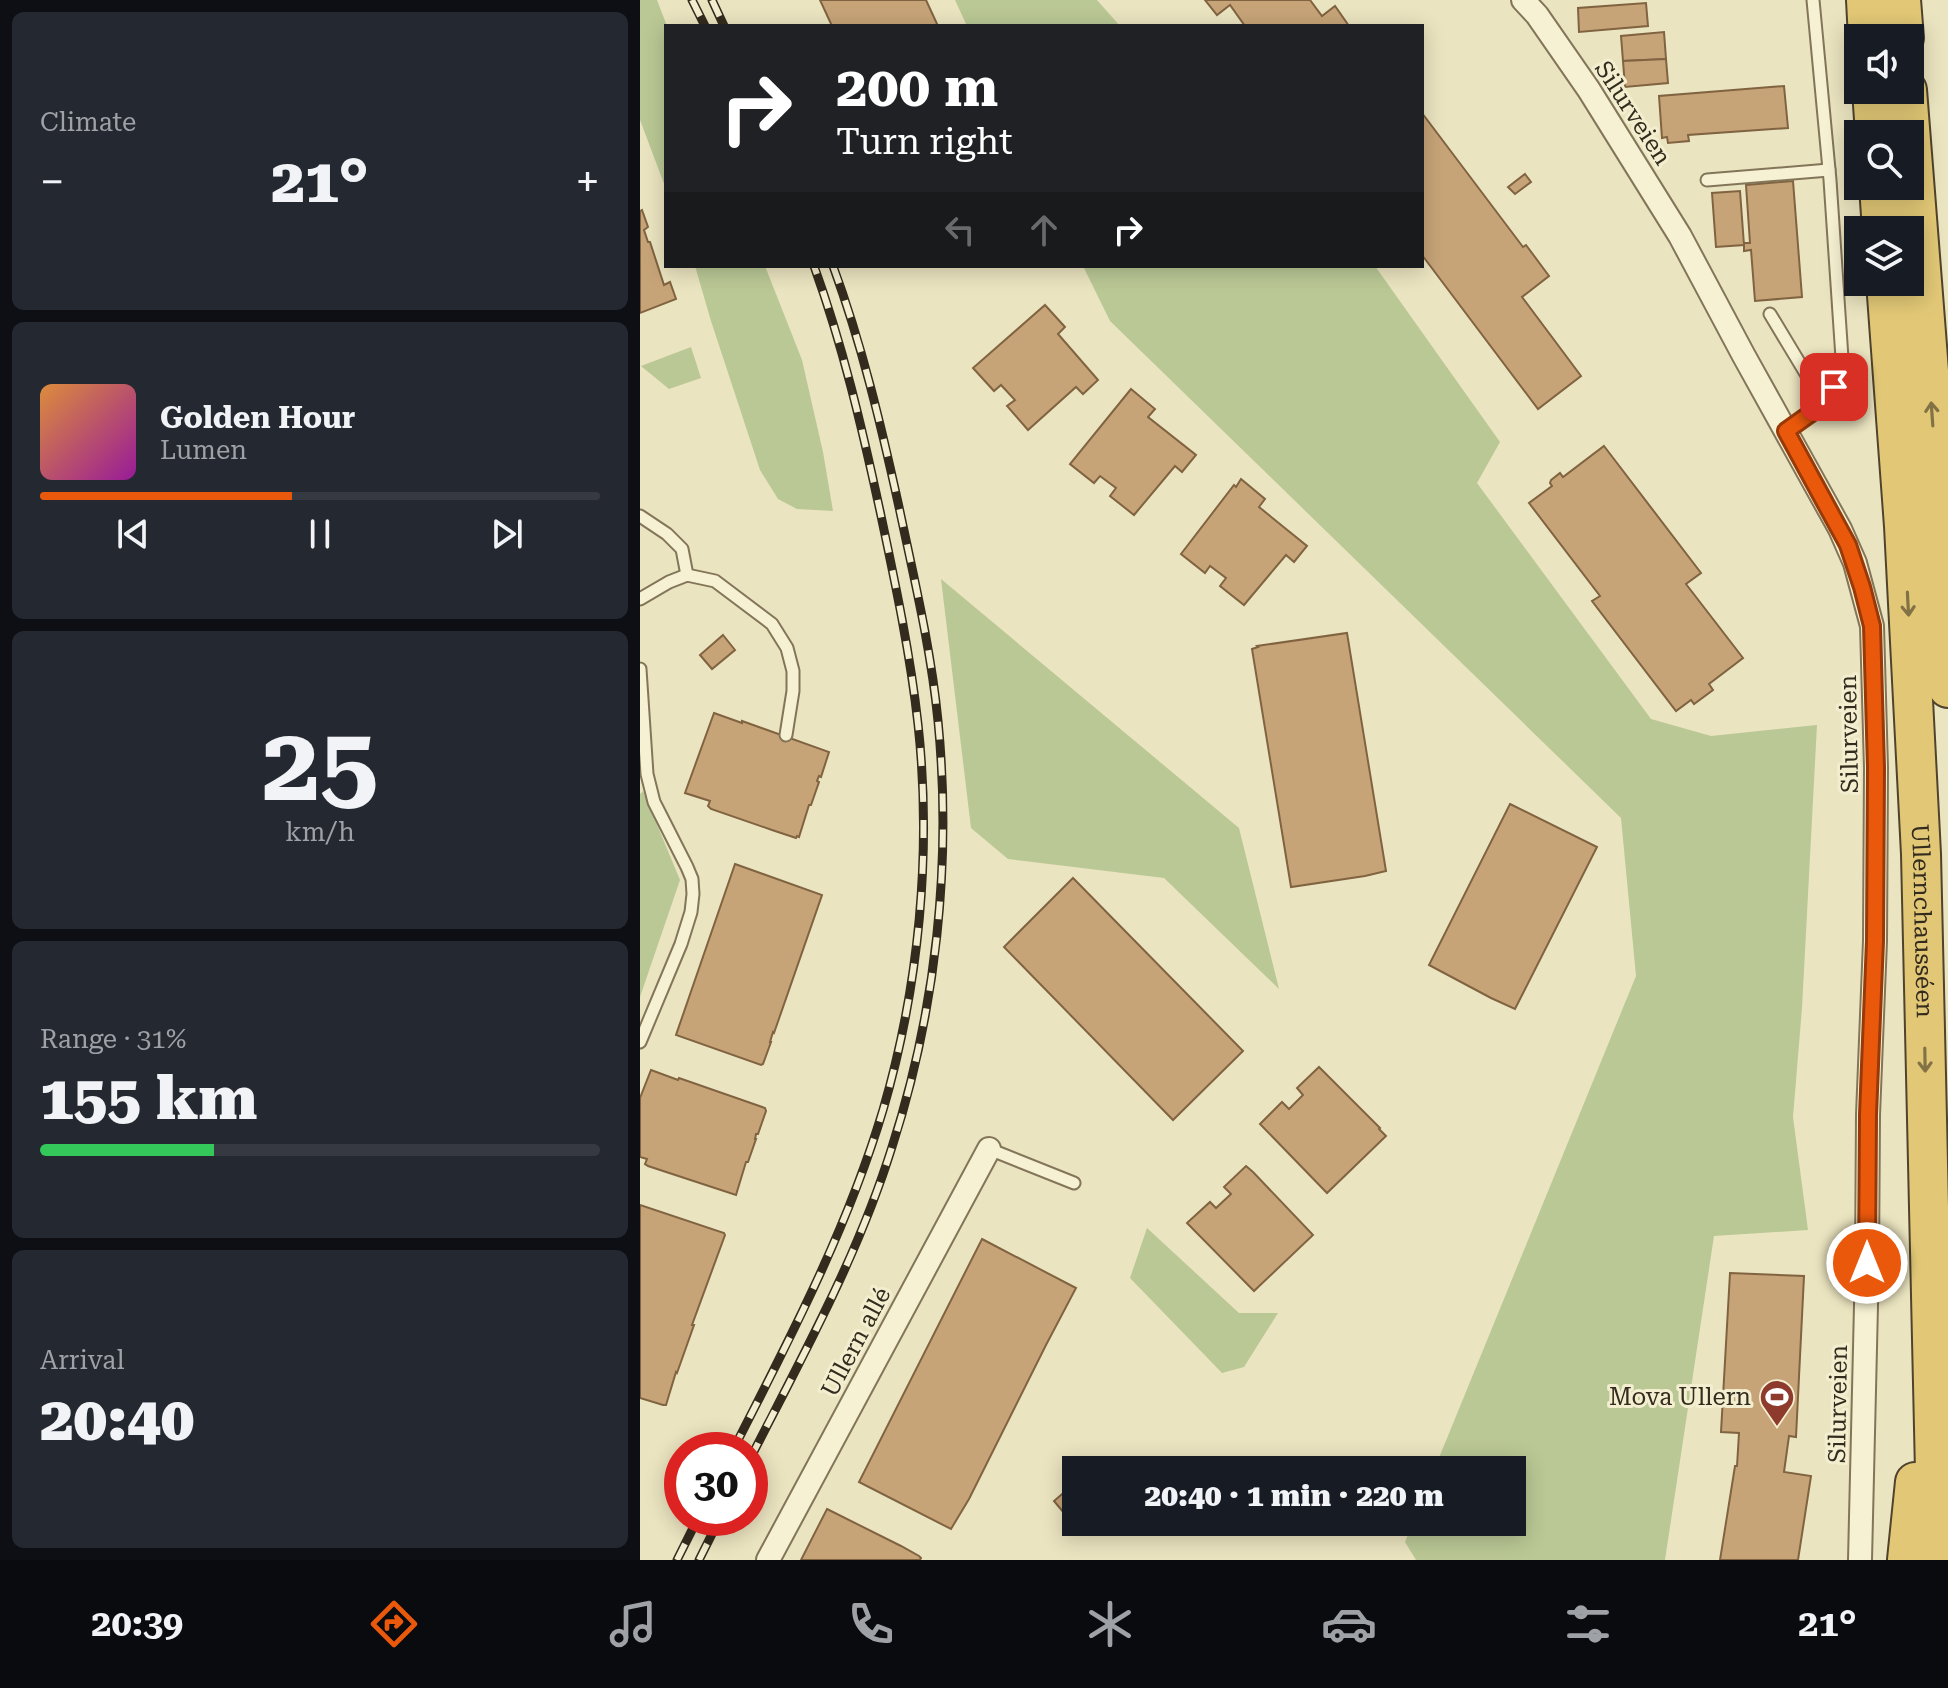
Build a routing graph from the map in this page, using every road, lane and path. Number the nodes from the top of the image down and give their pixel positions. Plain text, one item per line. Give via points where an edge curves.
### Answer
1 (1523, 0) edge
2 (1813, 0) edge
3 (1866, 0) edge
4 (1901, 0) edge
5 (1867, 24) edge
6 (1903, 24) edge
7 (1908, 104) edge
8 (1829, 170) junction
9 (1707, 180) dead end
10 (1887, 296) edge
11 (1770, 314) dead end
12 (1823, 402) junction
13 (1786, 431) junction
14 (640, 516) edge
15 (687, 575) junction
16 (640, 599) edge
17 (640, 669) edge
18 (1948, 688) edge
19 (641, 697) edge
20 (786, 735) dead end
21 (640, 1042) edge
22 (989, 1149) joint
23 (1074, 1183) dead end
24 (1931, 1316) junction
25 (768, 1560) edge
26 (1860, 1560) edge
27 (1907, 1560) edge
28 (1937, 1560) edge

1 - 13 street, Silurveien via 1622,140
2 - 8 lane
3 - 5 highway
4 - 6 highway
18 -> 7 highway via 1941,525
8 - 9 lane
8 - 12 lane via 1842,358 1834,387
10 -> 24 highway, Ullernchausséen via 1921,854
11 - 12 lane
12 - 13 lane
13 - 26 street, Silurveien via 1848,545 1872,626 1876,925
14 - 15 lane via 682,549
15 - 16 lane
15 - 20 lane via 715,581 772,624 787,648 793,691
17 - 19 lane
19 - 21 lane via 654,802 687,867 693,894 681,944
22 - 23 lane
22 - 25 street, Ullern allé
24 - 27 highway
24 - 28 highway, Ullernchausséen

